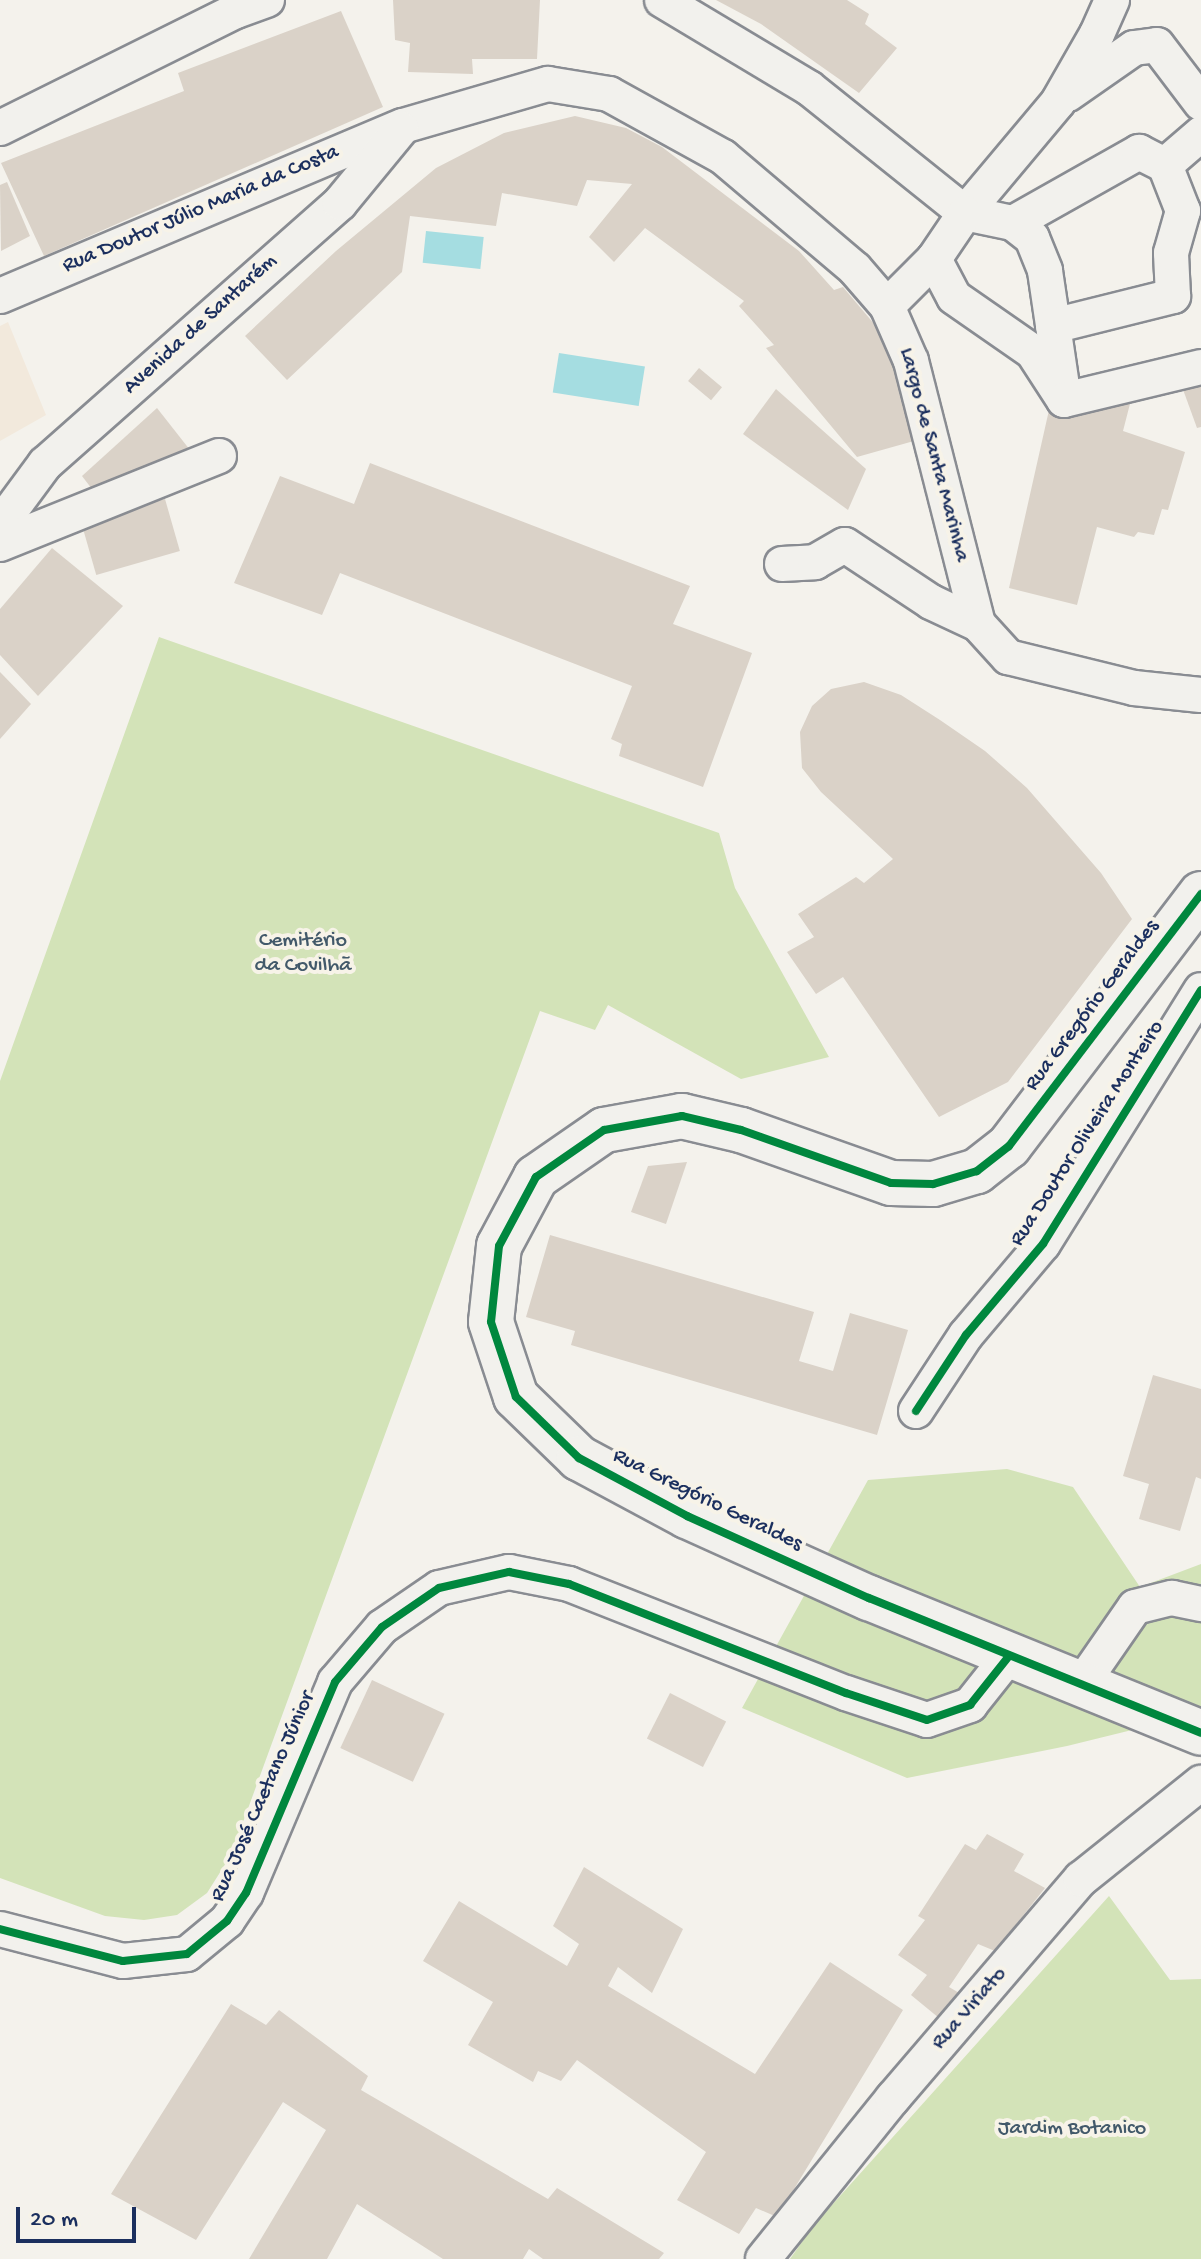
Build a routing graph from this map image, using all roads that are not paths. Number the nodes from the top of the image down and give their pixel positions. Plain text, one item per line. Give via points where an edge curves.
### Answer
1 (267, 0) edge
2 (662, 0) edge
3 (1112, 0) edge
4 (1058, 102) junction
5 (1201, 103) edge
6 (403, 126) junction
7 (0, 128) edge
8 (1201, 134) edge
9 (1165, 165) junction
10 (965, 213) junction
11 (1013, 223) junction
12 (934, 259) junction
13 (0, 296) edge
14 (887, 306) junction
15 (1053, 326) junction
16 (1201, 367) edge
17 (1064, 400) junction
18 (219, 456) dead end
19 (0, 525) edge
20 (0, 544) edge
21 (782, 564) dead end
22 (978, 624) junction
23 (1201, 695) edge
24 (1201, 894) edge
25 (1195, 1010) edge
26 (916, 1411) dead end
27 (1201, 1604) edge
28 (1009, 1656) junction
29 (1083, 1682) junction
30 (1201, 1733) edge
31 (1201, 1783) edge
32 (0, 1929) edge
33 (763, 2259) edge

1 - 7 street
2 - 10 street via 809,88
3 - 4 street
4 - 5 street via 1134,48 1157,45
4 - 10 street
6 - 13 street, Rua Doutor Júlio Maria da Costa
6 - 14 street, Rua Doutor Júlio Maria da Costa via 548,84 609,94 723,157 855,269
6 - 19 street, Avenida de Santarém via 340,203 45,464
8 - 9 street
9 - 11 street via 1139,152
9 - 15 street via 1183,211 1171,253 1173,296
10 - 11 street
10 - 12 street
11 - 15 street via 1032,238 1045,271
12 - 14 street
12 - 17 street via 954,297 1033,352
14 - 22 street, Largo de Santa Marinha via 911,361
15 - 17 street
16 - 17 street
18 - 20 street
21 - 22 street via 815,562 845,545 931,602
22 - 23 street via 1008,657 1134,688
24 - 28 main road, Rua Gregório Geraldes via 1009,1146 977,1171 933,1184 891,1183 741,1130 682,1116 604,1130 536,1177 499,1246 491,1322 516,1397 579,1458 687,1516
25 - 26 street, Rua Doutor Oliveira Monteiro via 1043,1244 966,1335
27 - 29 street via 1172,1598 1135,1607
28 - 29 main road, Rua Gregório Geraldes
28 - 32 street, Rua José Caetano Júnior via 970,1705 927,1720 569,1584 509,1572 439,1588 382,1627 335,1682 246,1893 227,1921 187,1954 123,1961
29 - 30 main road, Rua Gregório Geraldes
31 - 33 street, Rua Viriato via 1081,1879

